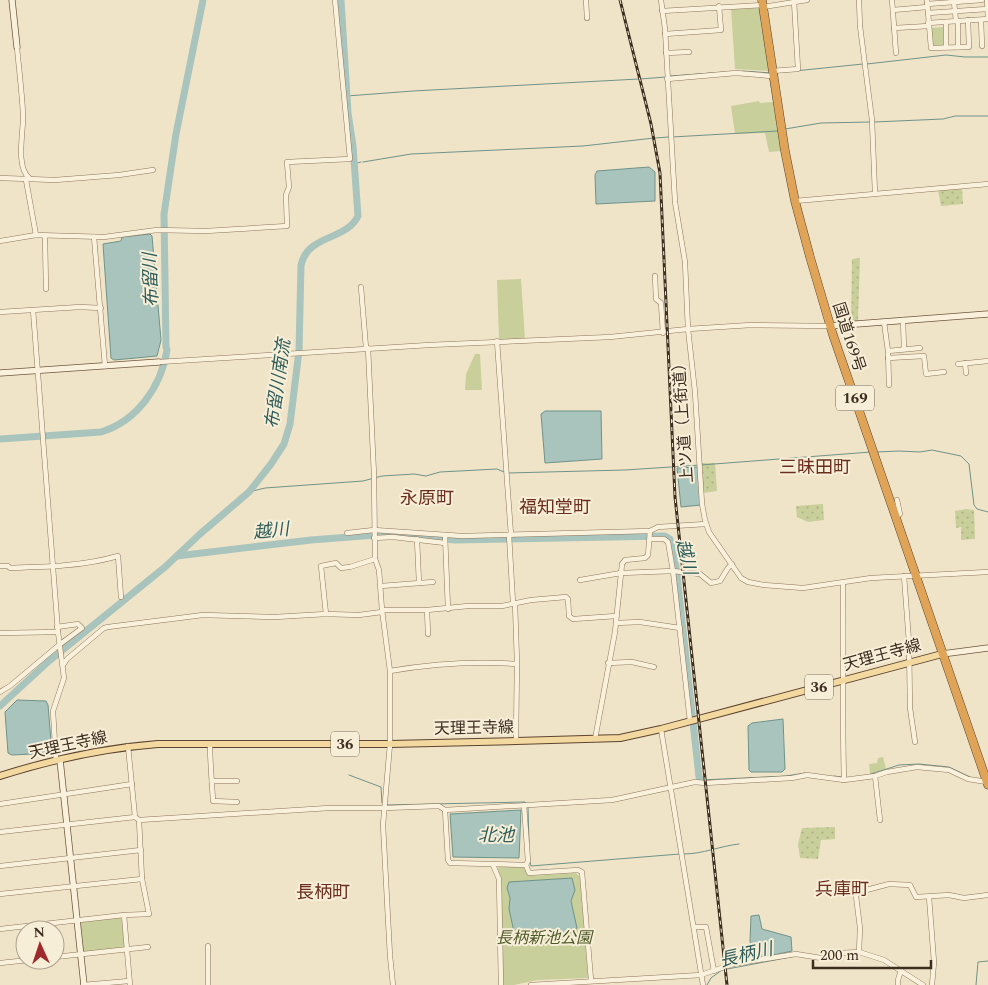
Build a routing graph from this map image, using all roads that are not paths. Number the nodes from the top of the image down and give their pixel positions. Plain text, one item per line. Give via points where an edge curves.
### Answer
1 (12, 0) edge
2 (336, 0) edge
3 (586, 0) edge
4 (660, 0) edge
5 (807, 0) edge
6 (859, 0) edge
7 (892, 0) edge
8 (982, 0) edge
9 (987, 0) edge
10 (794, 1) edge
11 (952, 2) edge
12 (762, 4) edge
13 (927, 4) edge
14 (720, 6) junction
15 (987, 9) edge
16 (893, 10) junction
17 (662, 11) junction
18 (955, 11) junction
19 (928, 14) junction
20 (587, 18) dead end
21 (968, 20) junction
22 (981, 20) junction
23 (957, 21) junction
24 (946, 22) junction
25 (928, 25) junction
26 (894, 28) junction
27 (665, 34) junction
28 (982, 46) dead end
29 (946, 47) junction
30 (958, 47) junction
31 (17, 48) joint
32 (689, 52) dead end
33 (666, 53) junction
34 (896, 53) dead end
35 (772, 73) junction
36 (667, 79) junction
37 (153, 170) dead end
38 (0, 178) edge
39 (30, 178) junction
40 (988, 184) edge
41 (875, 193) junction
42 (795, 202) junction
43 (36, 235) junction
44 (45, 237) junction
45 (94, 237) junction
46 (0, 241) edge
47 (655, 276) dead end
48 (361, 287) dead end
49 (46, 289) dead end
50 (101, 308) junction
51 (34, 310) junction
52 (0, 312) edge
53 (988, 314) edge
54 (903, 320) junction
55 (884, 322) junction
56 (830, 326) junction
57 (688, 329) junction
58 (663, 333) junction
59 (497, 341) junction
60 (367, 348) junction
61 (920, 348) dead end
62 (904, 349) junction
63 (888, 351) junction
64 (888, 358) junction
65 (988, 361) edge
66 (160, 362) joint
67 (966, 363) junction
68 (958, 364) dead end
69 (105, 366) junction
70 (39, 370) junction
71 (944, 372) dead end
72 (0, 373) edge
73 (966, 373) dead end
74 (889, 385) dead end
75 (897, 500) dead end
76 (896, 518) junction
77 (706, 524) junction
78 (374, 530) junction
79 (650, 531) junction
80 (418, 532) junction
81 (347, 533) dead end
82 (445, 535) junction
83 (510, 536) junction
84 (374, 538) junction
85 (650, 539) junction
86 (418, 540) junction
87 (446, 543) junction
88 (375, 559) junction
89 (732, 564) junction
90 (0, 566) edge
91 (53, 566) junction
92 (673, 572) junction
93 (988, 572) edge
94 (621, 573) junction
95 (915, 575) junction
96 (904, 576) junction
97 (580, 580) dead end
98 (433, 582) dead end
99 (419, 583) junction
100 (843, 583) junction
101 (380, 586) junction
102 (121, 597) dead end
103 (514, 603) junction
104 (448, 609) junction
105 (427, 610) junction
106 (382, 611) junction
107 (326, 614) junction
108 (616, 616) junction
109 (616, 623) junction
110 (680, 628) junction
111 (58, 629) junction
112 (0, 633) edge
113 (428, 634) dead end
114 (59, 646) junction
115 (988, 648) edge
116 (942, 654) junction
117 (909, 662) junction
118 (62, 663) junction
119 (608, 663) junction
120 (516, 664) junction
121 (654, 667) dead end
122 (390, 671) junction
123 (842, 680) junction
124 (0, 692) edge
125 (692, 720) junction
126 (661, 729) junction
127 (595, 739) junction
128 (516, 741) junction
129 (915, 742) dead end
130 (210, 744) junction
131 (390, 744) junction
132 (128, 746) junction
133 (58, 761) junction
134 (0, 776) edge
135 (875, 776) junction
136 (844, 780) junction
137 (212, 781) junction
138 (236, 781) dead end
139 (132, 784) junction
140 (987, 784) edge
141 (670, 787) junction
142 (64, 793) junction
143 (237, 802) dead end
144 (0, 804) edge
145 (524, 805) junction
146 (385, 808) junction
147 (445, 810) junction
148 (137, 818) junction
149 (880, 820) dead end
150 (67, 825) junction
151 (0, 832) edge
152 (141, 850) junction
153 (71, 858) junction
154 (493, 865) junction
155 (526, 865) junction
156 (0, 866) edge
157 (142, 879) junction
158 (74, 886) junction
159 (0, 894) edge
160 (988, 895) edge
161 (929, 897) junction
162 (124, 915) junction
163 (78, 920) junction
164 (694, 927) junction
165 (0, 929) edge
166 (208, 946) dead end
167 (148, 947) dead end
168 (127, 950) junction
169 (860, 952) junction
170 (82, 954) junction
171 (65, 956) edge
172 (15, 961) edge
173 (0, 963) edge
174 (901, 970) junction
175 (714, 971) junction
176 (701, 974) junction
177 (591, 980) junction
178 (129, 983) edge
179 (84, 985) edge
180 (208, 985) edge
181 (393, 985) edge
182 (501, 985) edge
183 (531, 985) edge
184 (703, 985) edge
185 (898, 985) edge
186 (923, 985) edge
187 (932, 985) edge

1 - 31 street
2 - 45 street via 350,160 287,162 287,226 206,231 157,230
3 - 20 street
4 - 17 street, 上ツ道（上街道）
5 - 10 street
6 - 41 street via 872,120
7 - 16 street
8 - 11 street
9 - 15 street
10 - 12 street
10 - 35 street via 798,69
11 - 13 street
11 - 18 street
12 - 14 street
12 - 35 highway, 国道169号 / 169
13 - 16 street
13 - 19 street
14 - 17 street
14 - 27 street via 721,30
15 - 18 street
15 - 22 street via 988,19
16 - 26 street
17 - 27 street, 上ツ道（上街道）
18 - 19 street
18 - 23 street
19 - 25 street
21 - 22 street
21 - 23 street
21 - 30 street via 969,47
22 - 28 street
23 - 24 street
23 - 30 street
24 - 25 street
24 - 29 street
25 - 26 street
25 - 29 street via 930,48
26 - 34 street
27 - 33 street, 上ツ道（上街道）
29 - 30 street
31 - 39 street via 24,117 21,149 25,174
32 - 33 street
33 - 36 street, 上ツ道（上街道）
35 - 36 street
35 - 42 highway, 国道169号 / 169
36 - 57 street, 上ツ道（上街道） via 675,203 686,262
37 - 39 street via 118,176 55,180
38 - 39 street
39 - 43 street via 26,180
40 - 41 street
41 - 42 street
42 - 56 highway, 国道169号 / 169
43 - 44 street
43 - 46 street
44 - 45 street
44 - 49 street
45 - 50 street
47 - 58 street
48 - 60 street
50 - 51 street
50 - 69 street
51 - 52 street
51 - 70 street
53 - 54 street
54 - 55 street
54 - 62 street
55 - 56 street
55 - 63 street
56 - 57 street via 751,325
56 - 76 highway, 国道169号 / 169
57 - 58 street
57 - 77 street, 上ツ道（上街道）
58 - 59 street
59 - 60 street
59 - 83 street
60 - 66 street
60 - 78 street
61 - 62 street
62 - 63 street
63 - 64 street
64 - 71 street via 924,356 926,374
64 - 74 street
65 - 67 street
66 - 69 street
67 - 68 street
67 - 73 street
69 - 70 street
70 - 72 street
70 - 91 street
75 - 76 street via 900,514
76 - 95 highway, 国道169号 / 169
77 - 79 street via 658,527
77 - 89 street, 上ツ道（上街道）
78 - 80 street
78 - 81 street
78 - 84 street
79 - 83 street
79 - 85 street
80 - 82 street
80 - 86 street
82 - 83 street
82 - 87 street
83 - 103 street
84 - 86 street
84 - 88 street
85 - 92 street via 668,542
85 - 94 street via 648,555 625,560
86 - 87 street
86 - 99 street
87 - 104 street
88 - 101 street
88 - 107 street via 350,567 341,568 336,563 320,566
89 - 92 street via 716,583 700,574
89 - 100 street, 上ツ道（上街道） via 741,578 764,585 803,588
90 - 91 street
91 - 102 street via 118,556
91 - 111 street
92 - 94 street
92 - 110 street
93 - 95 street, 上ツ道（上街道）
94 - 97 street
94 - 108 street
95 - 96 street, 上ツ道（上街道）
95 - 116 highway, 国道169号 / 169
96 - 100 street, 上ツ道（上街道）
96 - 117 street
98 - 99 street
99 - 101 street
100 - 123 street
101 - 106 street
103 - 104 street
103 - 108 street via 566,597 573,620
103 - 120 street
104 - 105 street
105 - 106 street
105 - 113 street
106 - 107 street via 359,615
106 - 122 street
107 - 118 street via 203,616 108,627
108 - 109 street
109 - 110 street via 640,622
109 - 119 street
110 - 125 street
111 - 112 street
111 - 114 street
111 - 114 street via 78,624 82,628
114 - 118 street
114 - 124 street
115 - 116 street
116 - 117 main road, 天理王寺線 / 36
116 - 140 highway, 国道169号 / 169
117 - 123 main road, 天理王寺線 / 36
117 - 129 street
118 - 133 street via 64,678 53,717
119 - 121 street via 632,662
119 - 127 street
120 - 122 street via 460,663
120 - 128 street
122 - 131 street
123 - 125 main road, 天理王寺線 / 36
123 - 136 street
125 - 126 main road, 天理王寺線 / 36
126 - 127 main road, 天理王寺線 / 36 via 626,737
126 - 141 street
127 - 128 main road, 天理王寺線 / 36
128 - 131 main road, 天理王寺線 / 36
130 - 131 main road, 天理王寺線 / 36
130 - 132 main road, 天理王寺線 / 36
130 - 137 street
131 - 146 street
132 - 133 main road, 天理王寺線 / 36
132 - 139 street
133 - 134 main road, 天理王寺線 / 36
133 - 142 street
135 - 136 street
135 - 140 street via 917,767 949,770
135 - 149 street
136 - 141 street via 807,775 695,782
137 - 138 street
137 - 143 street via 213,801
139 - 142 street
139 - 148 street
141 - 145 street via 612,800
141 - 164 street
142 - 144 street
142 - 150 street
145 - 147 street
145 - 155 street
146 - 147 street via 439,806
146 - 148 street
146 - 181 street via 383,825
147 - 154 street via 450,863
148 - 150 street
148 - 152 street
150 - 151 street
150 - 153 street
152 - 153 street
152 - 157 street
153 - 156 street
153 - 158 street
154 - 155 street
154 - 182 street via 498,879
155 - 177 street via 529,874 582,872
157 - 158 street
157 - 162 street via 149,914
158 - 159 street
158 - 163 street
160 - 161 street
161 - 169 street via 916,897 910,885 903,884 889,884 859,892 856,896
161 - 187 street via 934,962
162 - 163 street
162 - 168 street
163 - 165 street
163 - 170 street
164 - 175 street via 706,927
164 - 176 street
166 - 180 street
167 - 168 street
168 - 170 street
168 - 178 street
169 - 174 street
169 - 175 street via 821,958 796,954 733,964
170 - 171 street
170 - 179 street
172 - 173 street
174 - 185 street
174 - 186 street
175 - 176 street
176 - 177 street
176 - 184 street
177 - 183 street
178 - 179 street

